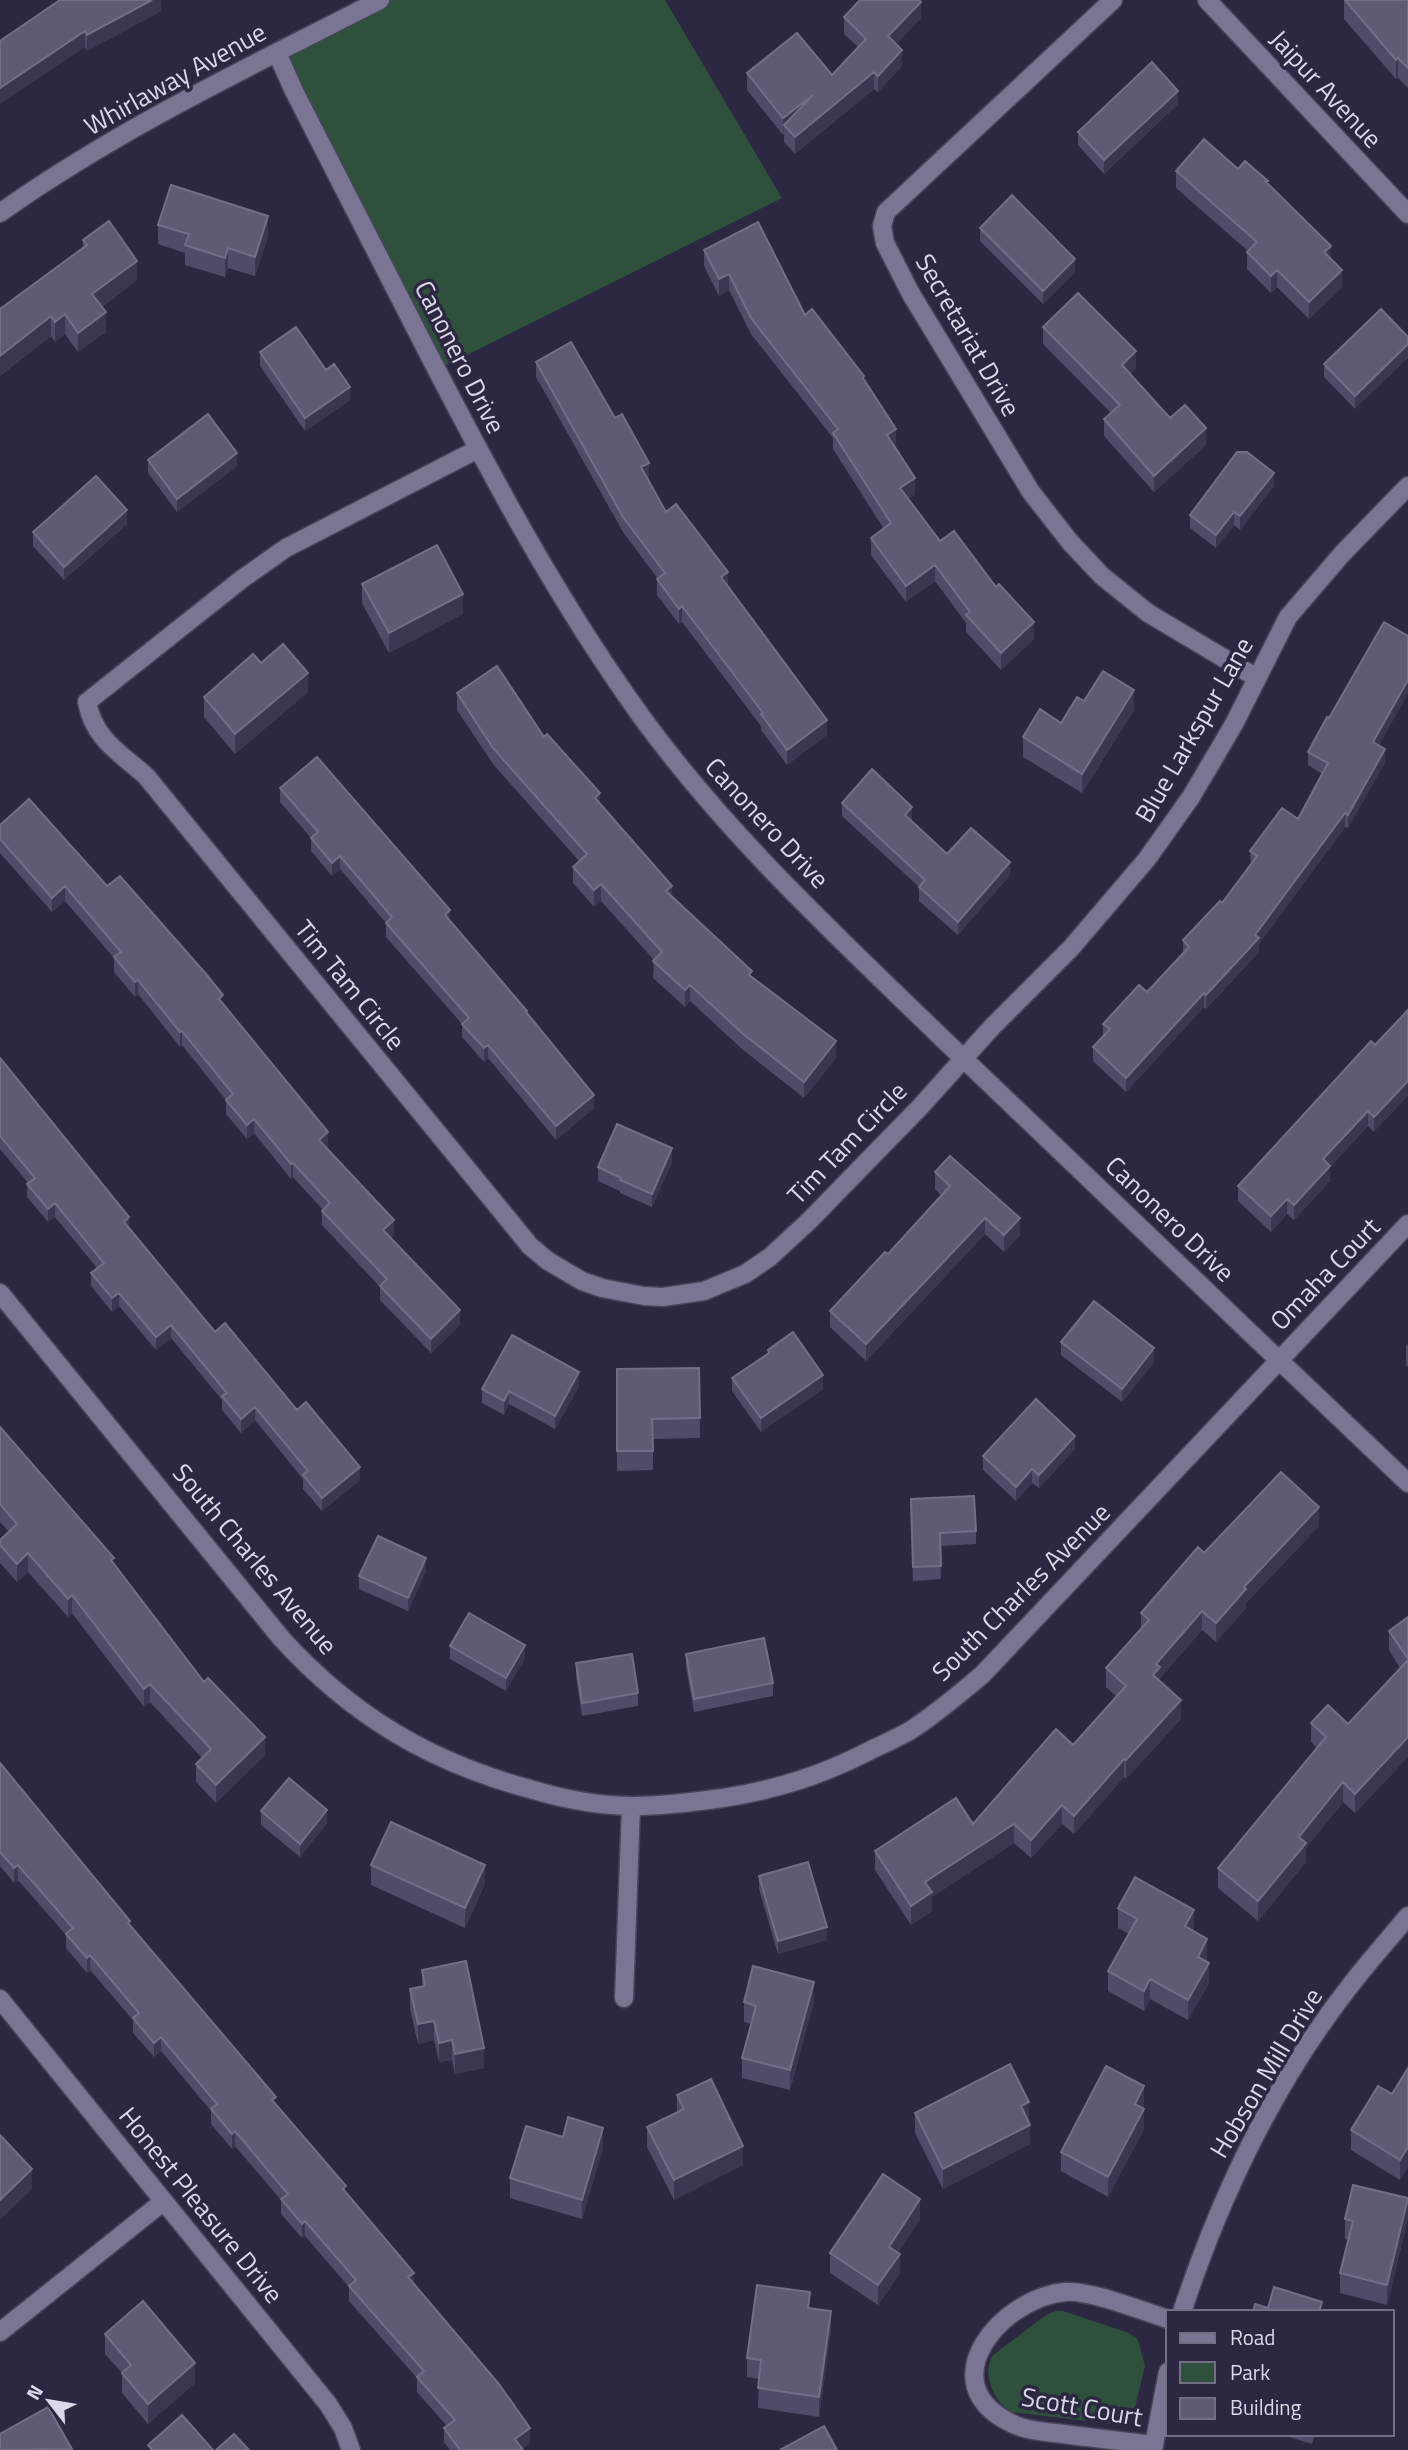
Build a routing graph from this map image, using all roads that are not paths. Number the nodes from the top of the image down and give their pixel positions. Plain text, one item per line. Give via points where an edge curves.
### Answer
1 (380, 0) edge
2 (1113, 0) edge
3 (1207, 0) edge
4 (277, 53) junction
5 (0, 213) edge
6 (1408, 214) edge
7 (478, 449) junction
8 (1408, 486) edge
9 (1257, 678) junction
10 (964, 1059) junction
11 (1408, 1224) edge
12 (0, 1293) edge
13 (1280, 1360) junction
14 (1408, 1483) edge
15 (631, 1806) junction
16 (1408, 1916) edge
17 (624, 1998) dead end
18 (0, 1999) edge
19 (164, 2201) junction
20 (1183, 2310) edge
21 (1166, 2318) edge
22 (0, 2332) edge
23 (1166, 2382) edge
24 (1153, 2448) edge
25 (351, 2450) edge

1 - 4 street, Whirlaway Avenue
2 - 9 street, Secretariat Drive via 886,212 882,226 885,243 1031,492 1070,542 1102,576 1148,613
3 - 6 street, Jaipur Avenue
4 - 5 street, Whirlaway Avenue via 134,128
4 - 7 street, Canonero Drive
7 - 10 street, Canonero Drive via 588,640 684,772 765,865
7 - 10 street, Tim Tam Circle via 286,548 242,579 87,702 98,733 146,776 512,1226 548,1261 582,1281 663,1297 704,1291 745,1275 809,1221
8 - 9 street, Blue Larkspur Lane via 1300,601
9 - 10 street, Blue Larkspur Lane via 1191,797 1147,859 1071,948
10 - 13 street, Canonero Drive
11 - 13 street, Omaha Court
12 - 15 street, South Charles Avenue via 281,1638 349,1702 404,1739 464,1769 548,1794
13 - 14 street, Canonero Drive
13 - 15 street, South Charles Avenue via 982,1675 909,1731 837,1768 766,1791 678,1805
15 - 17 street
16 - 20 street, Hobson Mill Drive via 1352,1982 1262,2122 1212,2229
18 - 19 street, Honest Pleasure Drive
19 - 22 street
19 - 25 street, Honest Pleasure Drive via 328,2404
21 - 24 street, Scott Court via 1088,2294 1051,2294 994,2328 984,2341 975,2369 985,2402 1015,2425
23 - 24 street

